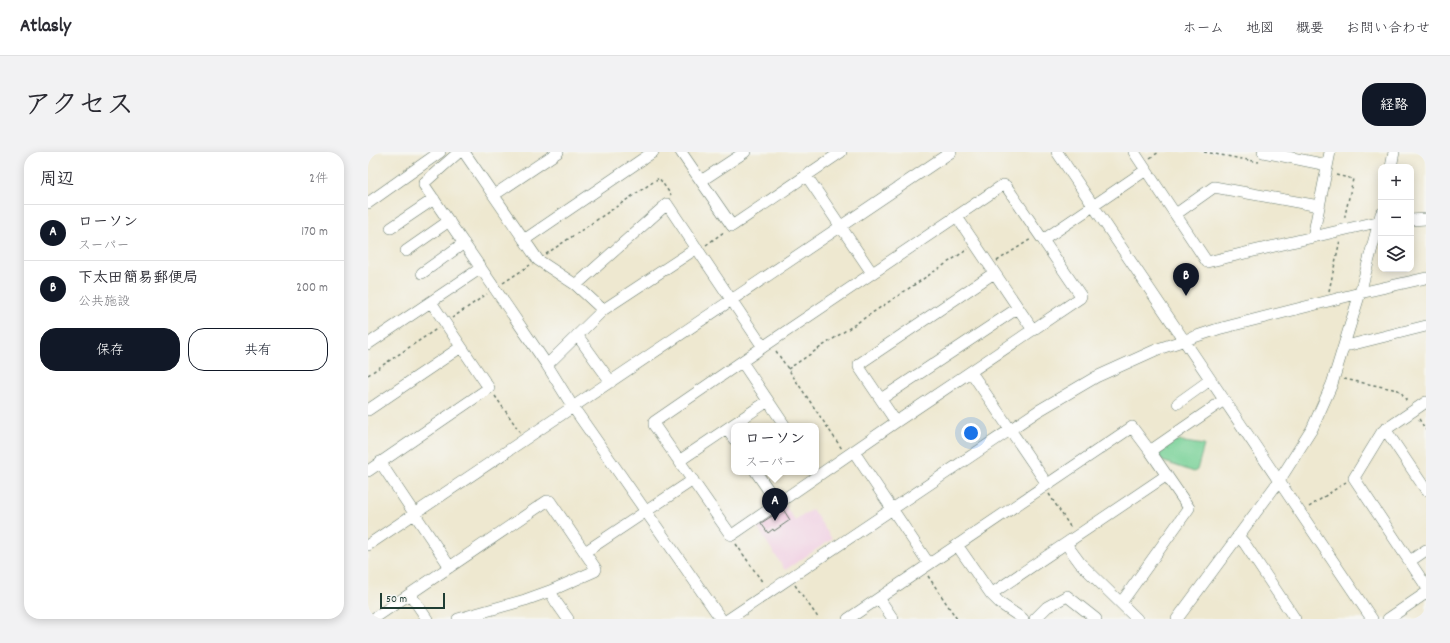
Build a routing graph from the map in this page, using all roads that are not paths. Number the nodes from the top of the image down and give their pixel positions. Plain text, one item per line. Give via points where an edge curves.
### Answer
1 (440, 152) edge
2 (460, 152) edge
3 (464, 152) edge
4 (558, 152) edge
5 (681, 152) edge
6 (745, 152) edge
7 (951, 152) edge
8 (1056, 152) edge
9 (1134, 152) edge
10 (1263, 152) edge
11 (1330, 152) edge
12 (1394, 152) edge
13 (837, 153) edge
14 (647, 154) edge
15 (1392, 164) edge
16 (1326, 169) junction
17 (1146, 170) junction
18 (806, 175) junction
19 (701, 181) junction
20 (494, 195) junction
21 (434, 199) junction
22 (368, 203) edge
23 (1093, 206) junction
24 (1319, 206) junction
25 (1176, 214) junction
26 (957, 217) junction
27 (1378, 219) edge
28 (1426, 219) edge
29 (1414, 220) edge
30 (449, 221) junction
31 (841, 226) junction
32 (1378, 226) edge
33 (391, 228) dead end
34 (1313, 237) junction
35 (524, 240) junction
36 (1044, 240) junction
37 (464, 244) junction
38 (701, 247) junction
39 (406, 251) dead end
40 (481, 268) junction
41 (422, 273) dead end
42 (872, 273) junction
43 (994, 273) junction
44 (1426, 278) edge
45 (576, 285) junction
46 (1360, 293) junction
47 (732, 300) junction
48 (431, 302) junction
49 (1018, 308) junction
50 (603, 310) junction
51 (1426, 326) edge
52 (1033, 330) junction
53 (577, 335) junction
54 (1183, 340) junction
55 (368, 344) edge
56 (1345, 345) junction
57 (461, 347) junction
58 (763, 347) junction
59 (742, 362) junction
60 (546, 365) junction
61 (971, 372) junction
62 (1210, 380) junction
63 (611, 382) junction
64 (881, 399) junction
65 (1224, 400) junction
66 (768, 401) junction
67 (1426, 402) edge
68 (1178, 403) dead end
69 (573, 407) junction
70 (368, 410) edge
71 (896, 422) junction
72 (736, 423) edge
73 (783, 423) edge
74 (731, 426) edge
75 (727, 429) junction
76 (1385, 429) junction
77 (1011, 430) junction
78 (731, 435) edge
79 (1150, 451) junction
80 (854, 452) junction
81 (679, 461) junction
82 (380, 462) junction
83 (368, 471) edge
84 (819, 473) edge
85 (758, 475) edge
86 (816, 475) edge
87 (1167, 475) junction
88 (693, 480) junction
89 (1279, 482) junction
90 (1045, 485) junction
91 (1426, 490) edge
92 (778, 504) junction
93 (892, 510) junction
94 (646, 512) junction
95 (415, 513) junction
96 (1238, 536) junction
97 (1066, 544) junction
98 (368, 545) edge
99 (957, 546) junction
100 (1426, 550) edge
101 (585, 552) junction
102 (1410, 561) junction
103 (929, 564) junction
104 (450, 567) junction
105 (1426, 586) edge
106 (550, 591) junction
107 (1426, 593) edge
108 (410, 594) junction
109 (991, 594) junction
110 (879, 598) junction
111 (1121, 604) junction
112 (373, 619) edge
113 (427, 619) edge
114 (458, 619) edge
115 (568, 619) edge
116 (721, 619) edge
117 (729, 619) edge
118 (848, 619) edge
119 (893, 619) edge
120 (1024, 619) edge
121 (1035, 619) edge
122 (1096, 619) edge
123 (1137, 619) edge
124 (1177, 619) edge
125 (1295, 619) edge
126 (1372, 619) edge
127 (1388, 619) edge

1 - 22 street
2 - 21 street via 424,183
3 - 20 street
4 - 20 street
5 - 19 street
6 - 19 street
7 - 31 street
8 - 23 street
9 - 17 street
10 - 16 street
11 - 16 street
12 - 15 street
13 - 18 street
14 - 35 street
16 - 24 street
17 - 23 street
17 - 25 street
18 - 19 street via 732,226
18 - 31 street
20 - 35 street
21 - 30 street
21 - 33 street
23 - 36 street
23 - 54 street
24 - 25 street via 1214,187
24 - 34 street
25 - 34 street via 1207,262
26 - 36 street via 1003,185
26 - 42 street
26 - 43 street
27 - 34 street
28 - 29 street
30 - 37 street
30 - 39 street
31 - 42 street
31 - 47 street
32 - 46 street
35 - 45 street via 538,260
36 - 52 street via 1081,296
37 - 40 street
37 - 41 street
38 - 45 street via 667,204
38 - 47 street
38 - 50 street
40 - 48 street
40 - 60 street
42 - 58 street
43 - 49 street
43 - 64 street via 859,364
44 - 46 street
45 - 50 street
46 - 54 street
46 - 56 street
47 - 58 street
47 - 63 street
48 - 55 street
48 - 57 street
49 - 52 street
49 - 64 street
50 - 53 street
51 - 56 street
52 - 61 street
53 - 60 street
53 - 63 street
54 - 62 street
54 - 77 street via 1090,380
56 - 89 street via 1324,405
57 - 70 street
57 - 82 street via 489,388
58 - 59 street
59 - 66 street
59 - 81 street via 654,422
60 - 69 street
61 - 71 street
61 - 77 street
62 - 65 street
62 - 68 street
63 - 69 street
64 - 71 street
65 - 79 street
65 - 89 street
66 - 72 street
66 - 73 street
67 - 76 street
69 - 94 street
69 - 95 street
71 - 80 street
74 - 75 street
75 - 78 street
75 - 81 street
76 - 91 street
76 - 102 street via 1354,477
77 - 90 street
77 - 93 street
79 - 87 street
79 - 90 street via 1132,427
80 - 84 street
80 - 93 street
81 - 88 street
82 - 83 street
82 - 95 street
85 - 92 street
86 - 92 street
87 - 97 street
87 - 111 street via 1189,510
88 - 92 street via 732,535
88 - 94 street
89 - 96 street
89 - 126 street
90 - 99 street
93 - 103 street
93 - 117 street
94 - 101 street
94 - 116 street
95 - 98 street
95 - 104 street
96 - 124 street
96 - 125 street
97 - 109 street
97 - 111 street via 1080,563
99 - 103 street
99 - 109 street
100 - 102 street
101 - 104 street via 550,501 547,501
101 - 106 street via 595,571
102 - 105 street
103 - 110 street
104 - 108 street
106 - 114 street
106 - 115 street
107 - 127 street
108 - 112 street
108 - 113 street
109 - 120 street
110 - 118 street
110 - 119 street
111 - 123 street
121 - 122 street via 1065,596

